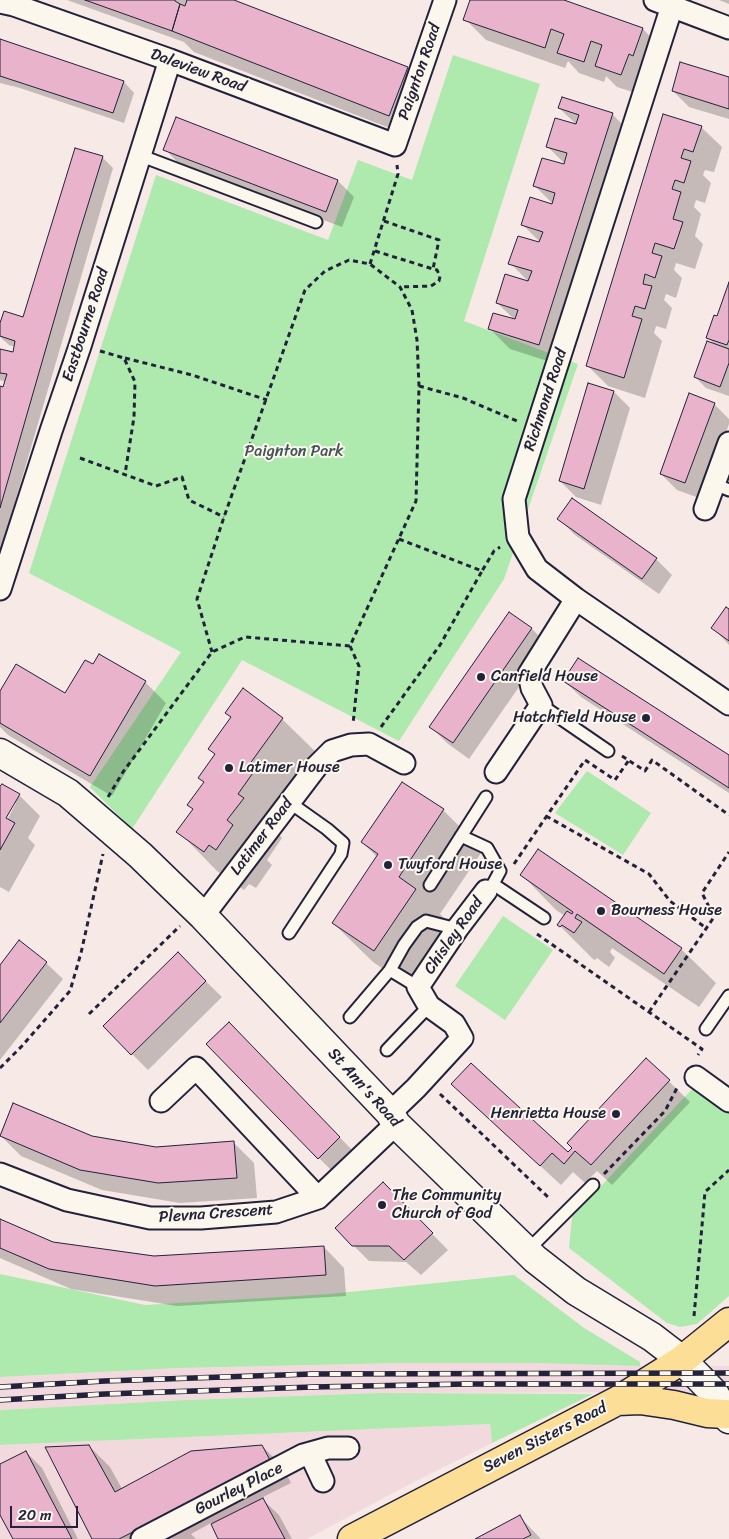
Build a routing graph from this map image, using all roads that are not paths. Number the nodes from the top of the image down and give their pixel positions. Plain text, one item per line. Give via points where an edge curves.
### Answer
1 (445, 0) edge
2 (0, 2) edge
3 (663, 3) edge
4 (729, 28) edge
5 (170, 60) junction
6 (394, 145) joint
7 (139, 155) junction
8 (316, 222) dead end
9 (729, 442) edge
10 (722, 487) edge
11 (705, 509) dead end
12 (0, 589) edge
13 (576, 599) junction
14 (729, 704) edge
15 (541, 705) junction
16 (608, 752) road end
17 (0, 753) edge
18 (404, 763) dead end
19 (496, 772) dead end
20 (486, 797) dead end
21 (288, 802) junction
22 (461, 836) junction
23 (430, 886) dead end
24 (490, 888) junction
25 (200, 913) junction
26 (544, 918) dead end
27 (458, 929) junction
28 (289, 934) dead end
29 (390, 970) junction
30 (423, 996) junction
31 (729, 996) edge
32 (350, 1017) dead end
33 (706, 1029) dead end
34 (387, 1050) dead end
35 (691, 1072) road end
36 (161, 1101) dead end
37 (729, 1101) edge
38 (393, 1118) junction
39 (0, 1174) edge
40 (593, 1185) road end
41 (318, 1198) junction
42 (527, 1251) junction
43 (729, 1322) edge
44 (682, 1360) junction
45 (617, 1401) junction
46 (727, 1416) edge
47 (348, 1448) dead end
48 (310, 1453) junction
49 (323, 1481) dead end
50 (142, 1539) edge
51 (352, 1539) edge

1 - 6 street, Paignton Road
2 - 5 street, Daleview Road
3 - 4 street
3 - 13 street, Richmond Road via 514,499 518,537 537,569
5 - 6 street, Daleview Road
5 - 7 street, Eastbourne Road
7 - 8 lane
7 - 12 street, Eastbourne Road
9 - 10 street
10 - 11 street
13 - 14 street, Richmond Road
13 - 15 street via 529,674
15 - 16 lane
15 - 19 street
17 - 25 main road, St Ann's Road via 68,793 140,855
18 - 21 street, Latimer Road via 360,745 332,751
20 - 22 lane
21 - 25 street, Latimer Road
21 - 28 lane via 343,843 341,854
22 - 23 lane
22 - 24 lane via 487,848 500,871
24 - 26 lane
24 - 27 street, Chisley Road
25 - 38 main road, St Ann's Road
27 - 29 lane via 426,921 404,944
27 - 30 street, Chisley Road
29 - 30 lane
29 - 32 lane
30 - 34 lane
30 - 38 street via 454,1024 462,1038
31 - 33 lane
35 - 37 street
36 - 41 street via 196,1068
38 - 41 street, Plevna Crescent
38 - 42 main road, St Ann's Road
39 - 41 street, Plevna Crescent via 67,1200 150,1218 276,1212
40 - 42 lane
42 - 44 main road, St Ann's Road via 576,1291 652,1337
43 - 44 highway, Seven Sisters Road
44 - 45 highway, Seven Sisters Road
44 - 46 main road, St Ann's Road via 714,1393
45 - 46 highway via 640,1400
45 - 51 highway, Seven Sisters Road
47 - 48 street, Gourley Place via 328,1448
48 - 49 street
48 - 50 street, Gourley Place

